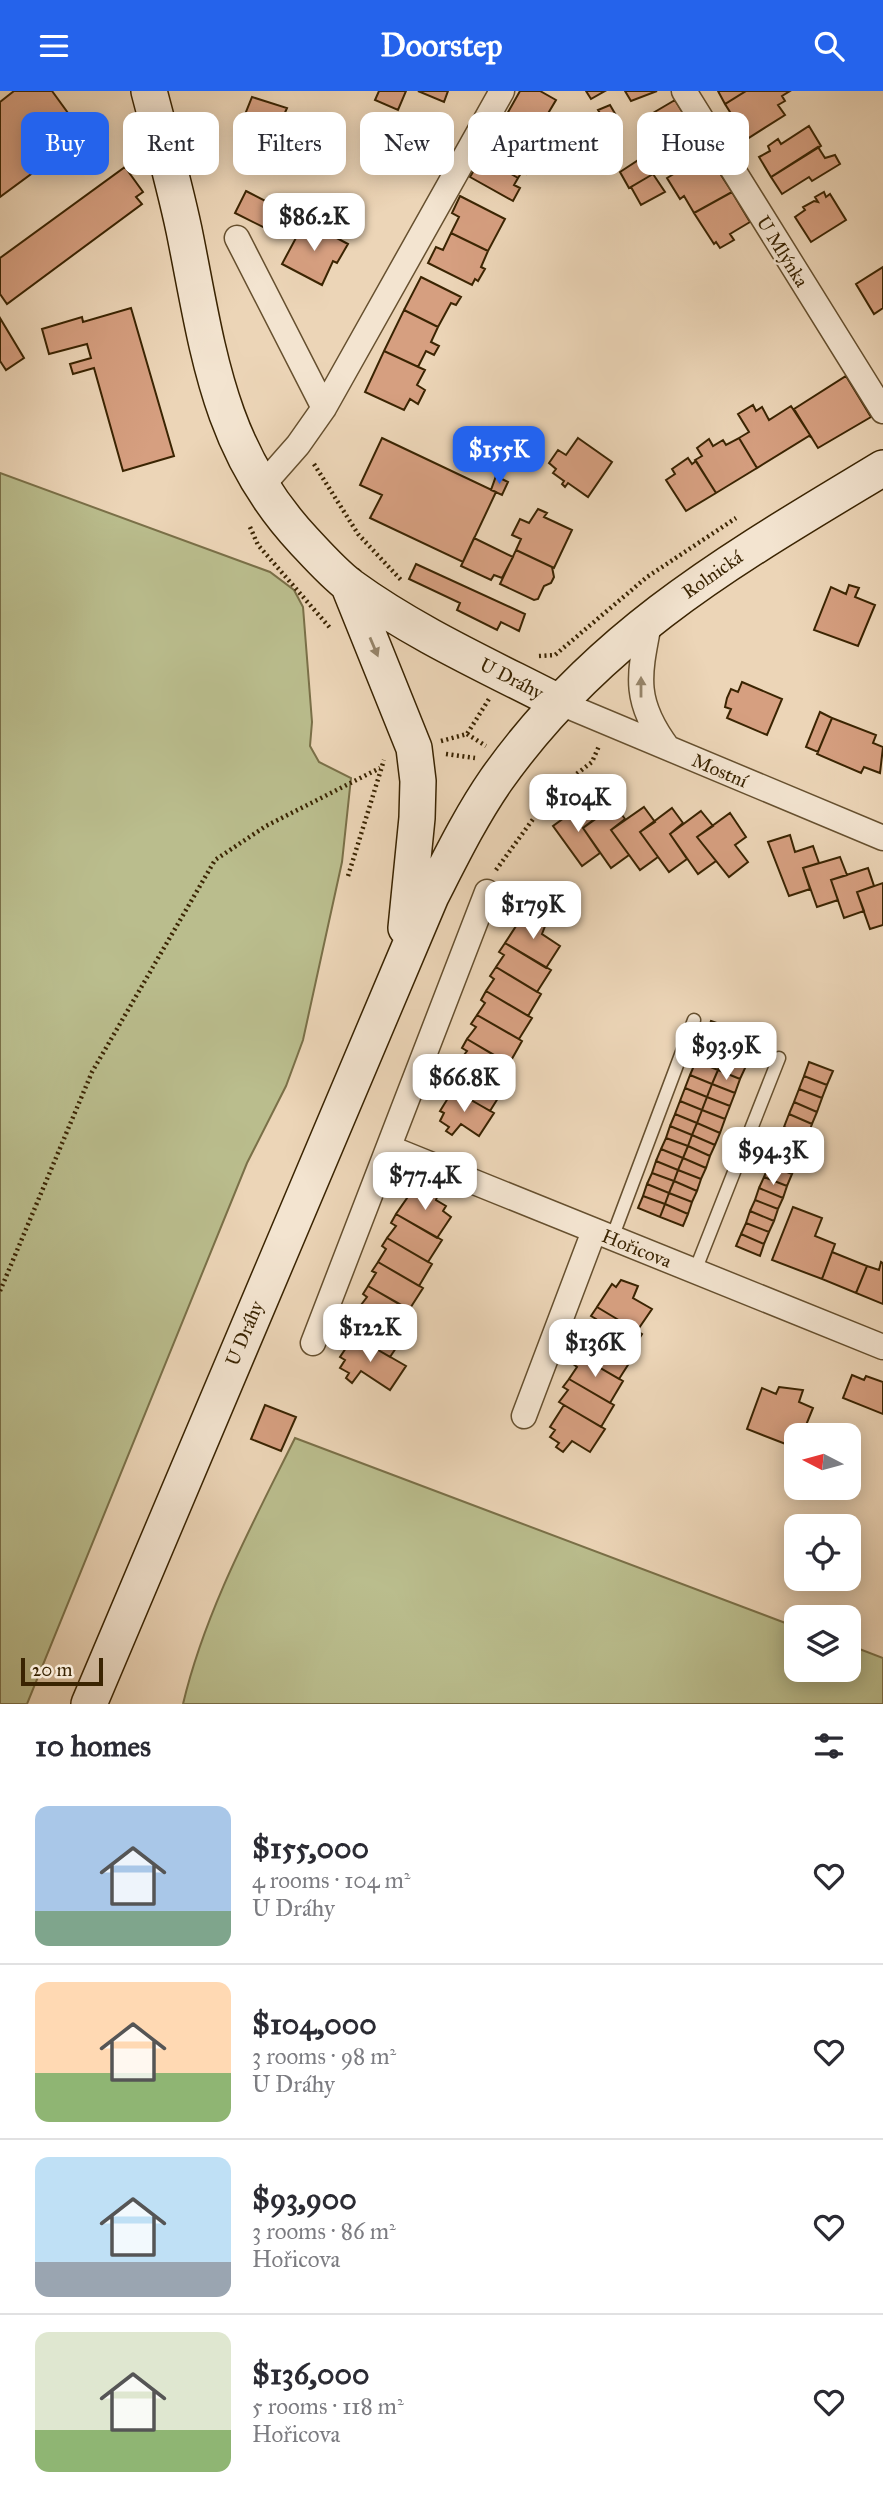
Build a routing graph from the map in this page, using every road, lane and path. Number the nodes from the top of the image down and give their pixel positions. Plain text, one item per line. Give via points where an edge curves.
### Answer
1 (149, 91) edge
2 (502, 91) edge
3 (684, 91) edge
4 (237, 238) dead end
5 (324, 408) junction
6 (883, 411) edge
7 (298, 445) junction
8 (883, 468) edge
9 (261, 487) junction
10 (741, 516) dead end
11 (348, 585) junction
12 (405, 585) dead end
13 (650, 618) junction
14 (535, 656) dead end
15 (558, 702) junction
16 (608, 724) junction
17 (668, 748) junction
18 (403, 751) junction
19 (510, 761) junction
20 (380, 768) junction
21 (883, 838) edge
22 (348, 876) dead end
23 (487, 892) joint
24 (402, 962) junction
25 (694, 1020) dead end
26 (779, 1058) dead end
27 (390, 1148) junction
28 (603, 1234) junction
29 (695, 1271) junction
30 (0, 1291) edge
31 (313, 1343) dead end
32 (883, 1347) edge
33 (524, 1416) dead end
34 (89, 1704) edge

1 - 9 street, U Dráhy via 184,230 212,370 231,431
2 - 5 street
3 - 6 street, U Mlýnka
4 - 5 street
5 - 7 street
7 - 9 street
7 - 12 path via 358,534
8 - 13 street, Rolnická via 727,561
9 - 11 street, U Dráhy via 287,524
10 - 14 path via 647,577 555,655
11 - 15 street, U Dráhy via 400,618
11 -> 18 street, U Dráhy
13 - 15 street, Rolnická
17 -> 13 street via 643,707 640,693
15 - 16 street, Mostní
15 - 19 street, U Dráhy
16 - 17 street, Mostní
16 - 23 path via 592,762 552,793 487,882
17 - 21 street, Mostní
18 - 19 path
18 - 20 path via 384,759
18 - 24 street, U Dráhy via 418,781
19 - 24 street, U Dráhy via 460,840
20 - 22 path
20 - 30 path via 266,826 215,860 92,1072
23 - 27 street
24 - 34 street, U Dráhy
25 - 28 lane
26 - 29 lane
27 - 28 street, Hořicova
27 - 31 street
28 - 29 street, Hořicova
28 - 33 street
29 - 32 street, Hořicova

